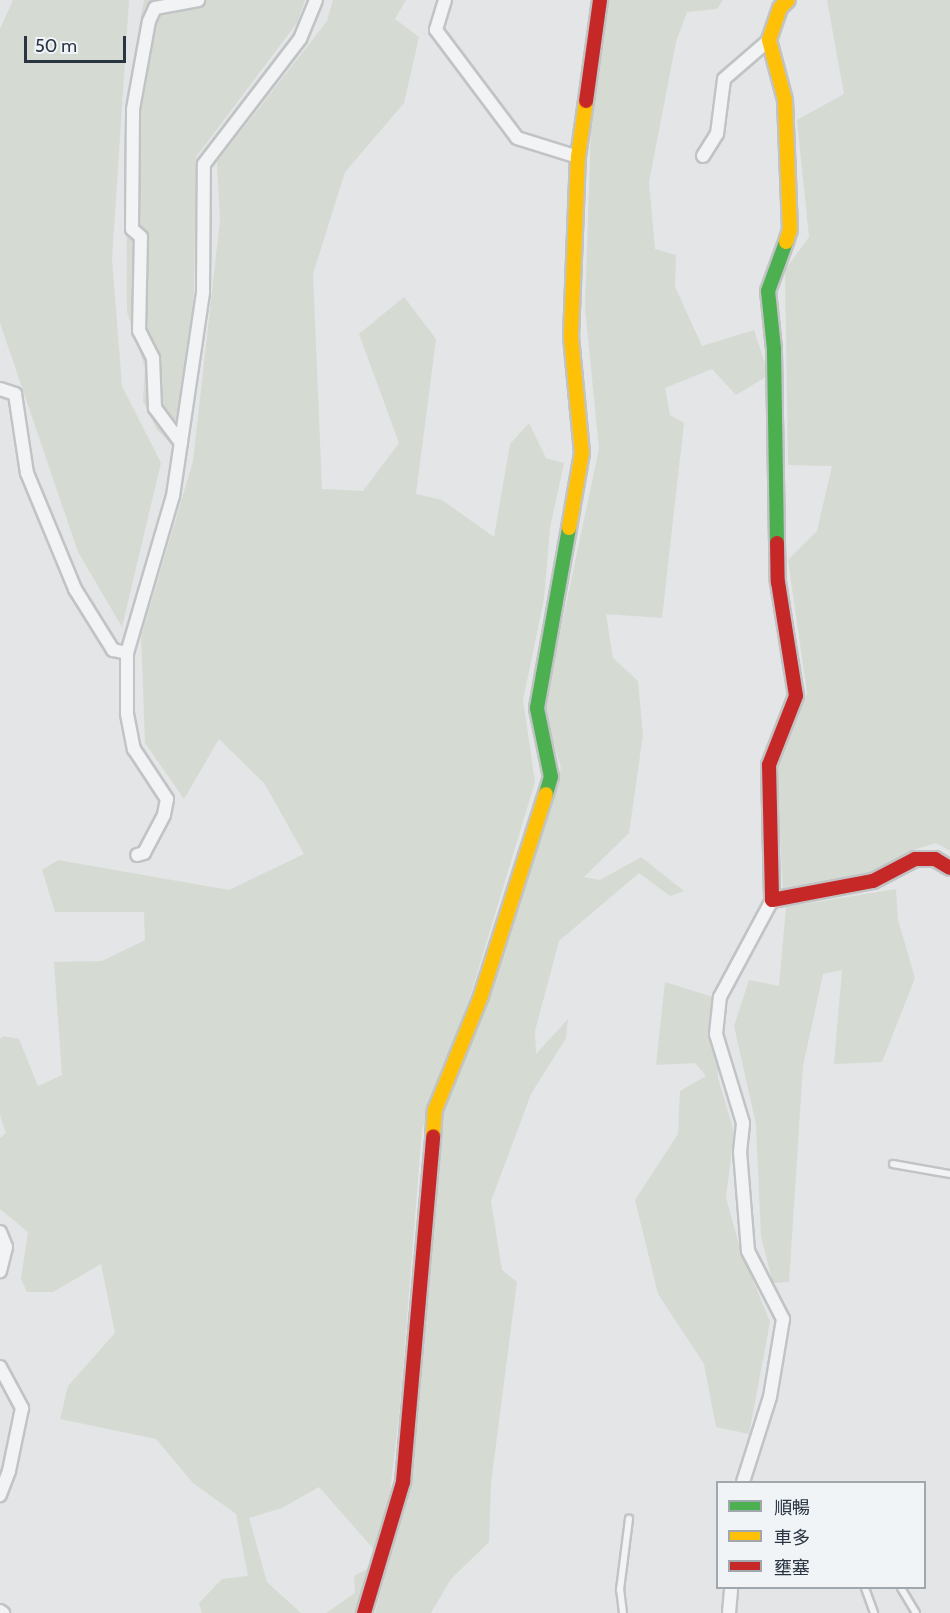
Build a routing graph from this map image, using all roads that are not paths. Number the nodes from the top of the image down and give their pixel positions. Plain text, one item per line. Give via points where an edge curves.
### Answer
1 (198, 0) edge
2 (316, 0) edge
3 (445, 0) edge
4 (600, 0) edge
5 (788, 0) edge
6 (769, 40) junction
7 (703, 156) dead end
8 (578, 157) junction
9 (0, 389) edge
10 (181, 442) junction
11 (127, 653) junction
12 (137, 855) dead end
13 (950, 868) edge
14 (772, 900) junction
15 (892, 1164) dead end
16 (950, 1174) edge
17 (0, 1232) edge
18 (0, 1271) edge
19 (0, 1367) edge
20 (743, 1481) edge
21 (0, 1495) edge
22 (629, 1519) dead end
23 (731, 1589) edge
24 (866, 1589) edge
25 (902, 1589) edge
26 (364, 1613) edge
27 (623, 1613) edge
28 (729, 1613) edge
29 (874, 1613) edge
30 (916, 1613) edge

1 - 10 street via 155,8 149,21 133,109 132,229 141,237 140,331 153,358 154,408
2 - 10 street via 300,39 204,164 203,292
3 - 8 street via 436,30 517,138
4 - 8 street
5 - 6 street via 780,8
6 - 7 street via 724,79 717,134
6 - 14 street via 785,100 790,230 768,291 774,349 778,582 796,696 769,765
8 - 26 street via 572,337 582,453 537,708 551,777 481,996 435,1110 403,1482
9 - 11 street via 15,394 27,473 75,589 113,650
10 - 11 street via 173,496
11 - 12 street via 127,714 134,749 167,799 144,853
13 - 14 street via 935,860 915,859 873,881
14 - 20 street via 720,997 716,1034 743,1123 740,1152 748,1251 783,1319 770,1397
15 - 16 lane
17 - 18 street via 6,1247
19 - 21 street via 22,1408 12,1461
22 - 27 lane via 620,1590
23 - 28 street
24 - 29 lane
25 - 30 lane

